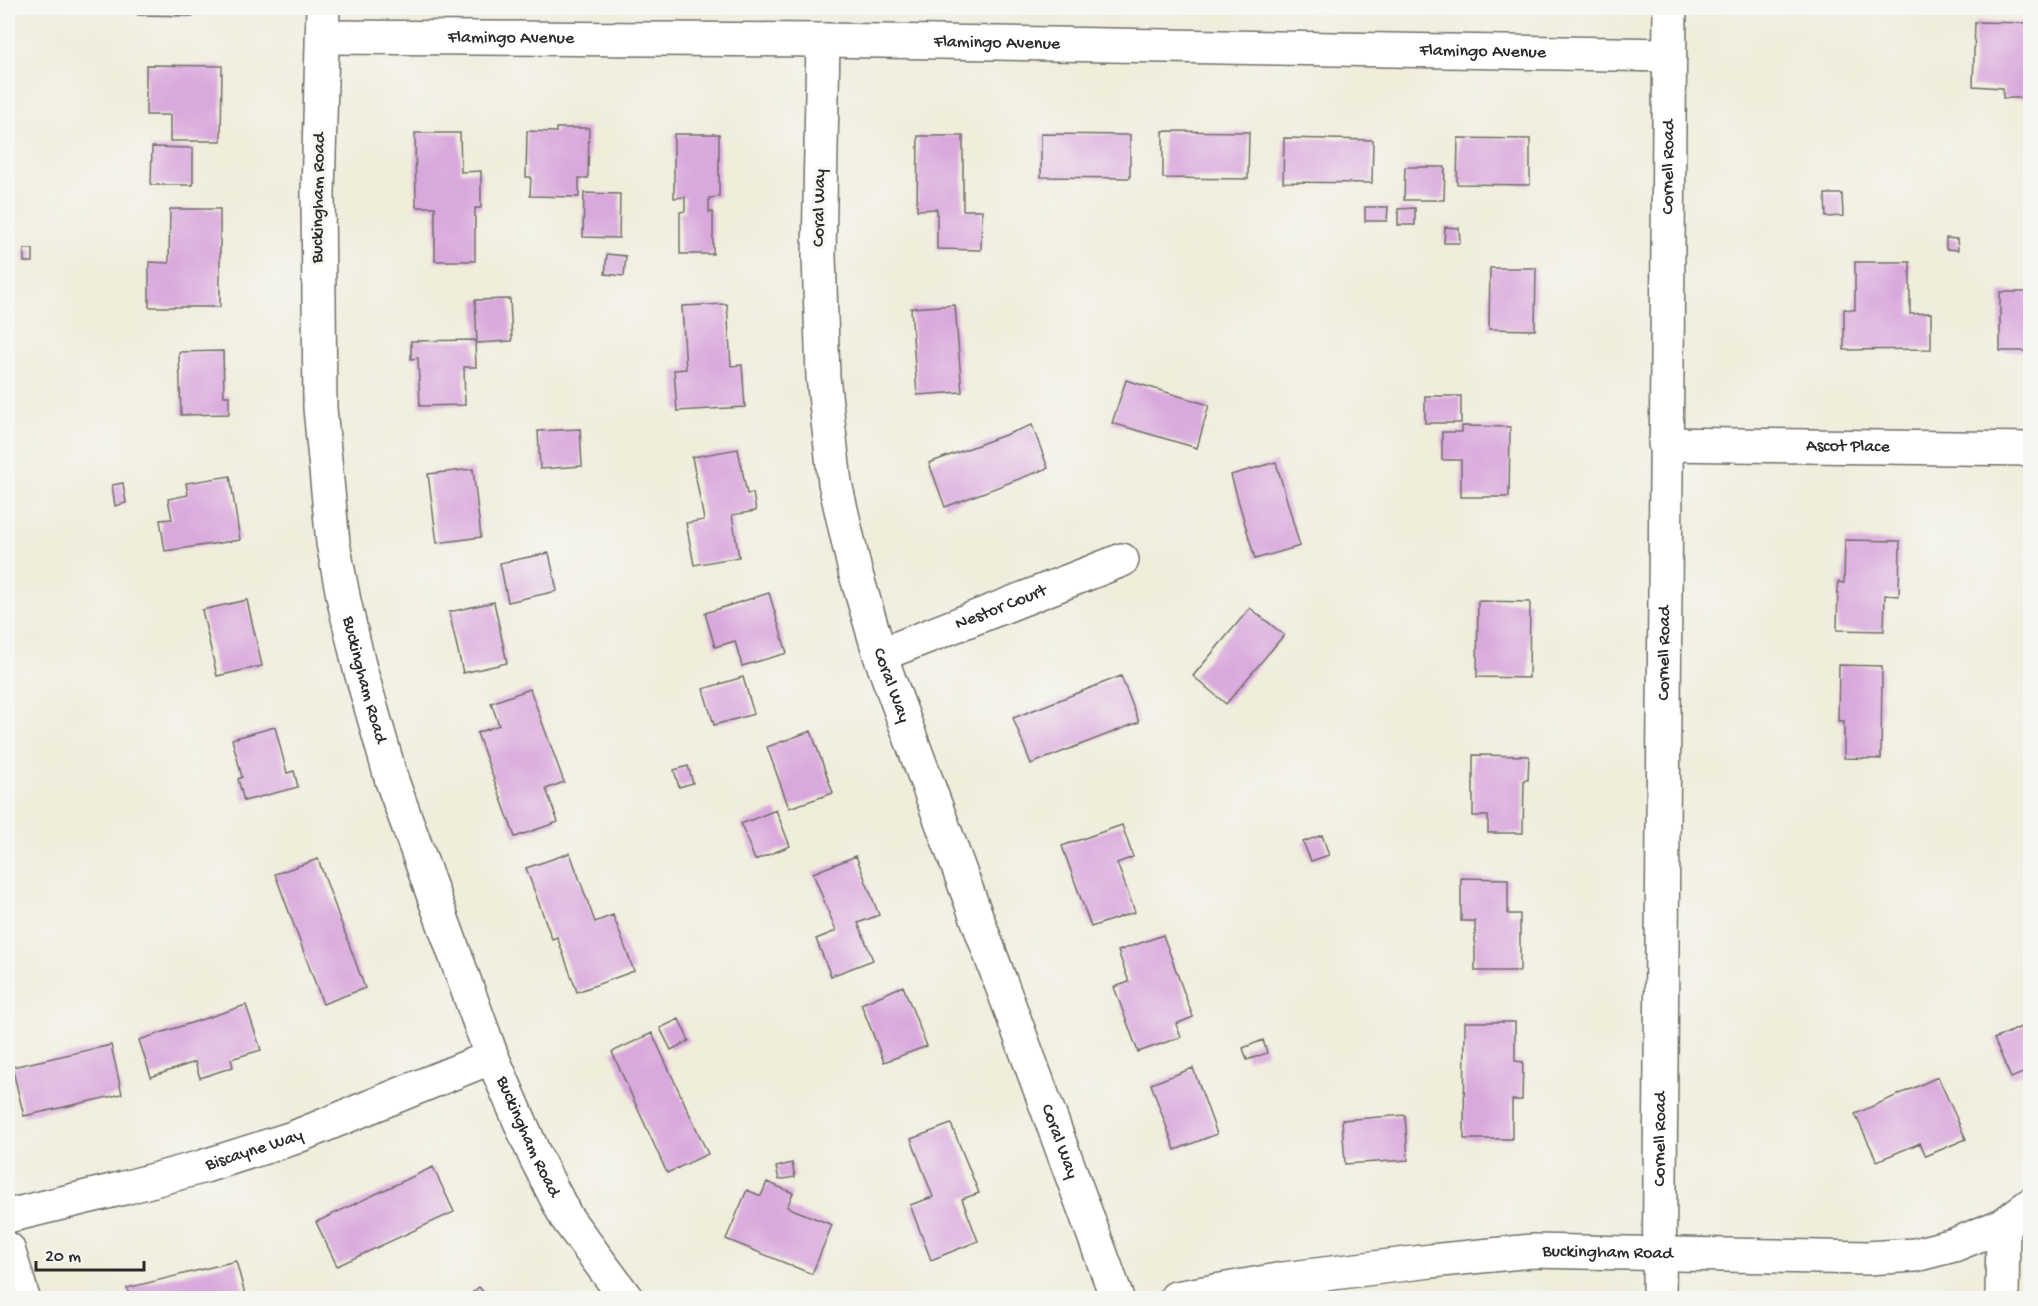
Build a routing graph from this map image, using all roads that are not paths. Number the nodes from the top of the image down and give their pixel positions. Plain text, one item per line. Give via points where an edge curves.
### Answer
1 (1670, 8) edge
2 (322, 22) edge
3 (823, 40) junction
4 (1670, 55) junction
5 (1665, 444) junction
6 (2031, 449) edge
7 (1122, 560) dead end
8 (880, 655) junction
9 (492, 1057) junction
10 (2031, 1205) edge
11 (8, 1216) edge
12 (2003, 1225) junction
13 (8, 1249) edge
14 (1660, 1254) junction
15 (23, 1299) edge
16 (626, 1299) edge
17 (1117, 1299) edge
18 (1176, 1299) edge
19 (1659, 1299) edge
20 (2002, 1299) edge

1 - 4 street, Cornell Road
2 - 3 street, Flamingo Avenue
2 - 9 street, Buckingham Road via 318,193 320,408 333,543 358,665 392,781
3 - 4 street, Flamingo Avenue
3 - 8 street, Coral Way via 819,256 822,377 835,483
4 - 5 street, Cornell Road
5 - 6 street, Ascot Place
5 - 14 street, Cornell Road
7 - 8 street, Nestor Court
8 - 17 street, Coral Way
9 - 11 street, Biscayne Way via 282,1142 206,1166
9 - 16 street, Buckingham Road via 566,1217
10 - 12 street, Buckingham Road
12 - 14 street, Buckingham Road via 1954,1245 1915,1255 1867,1258
12 - 20 street
13 - 15 street
14 - 18 street, Buckingham Road via 1532,1251 1431,1260 1283,1279
14 - 19 street, Cornell Road

